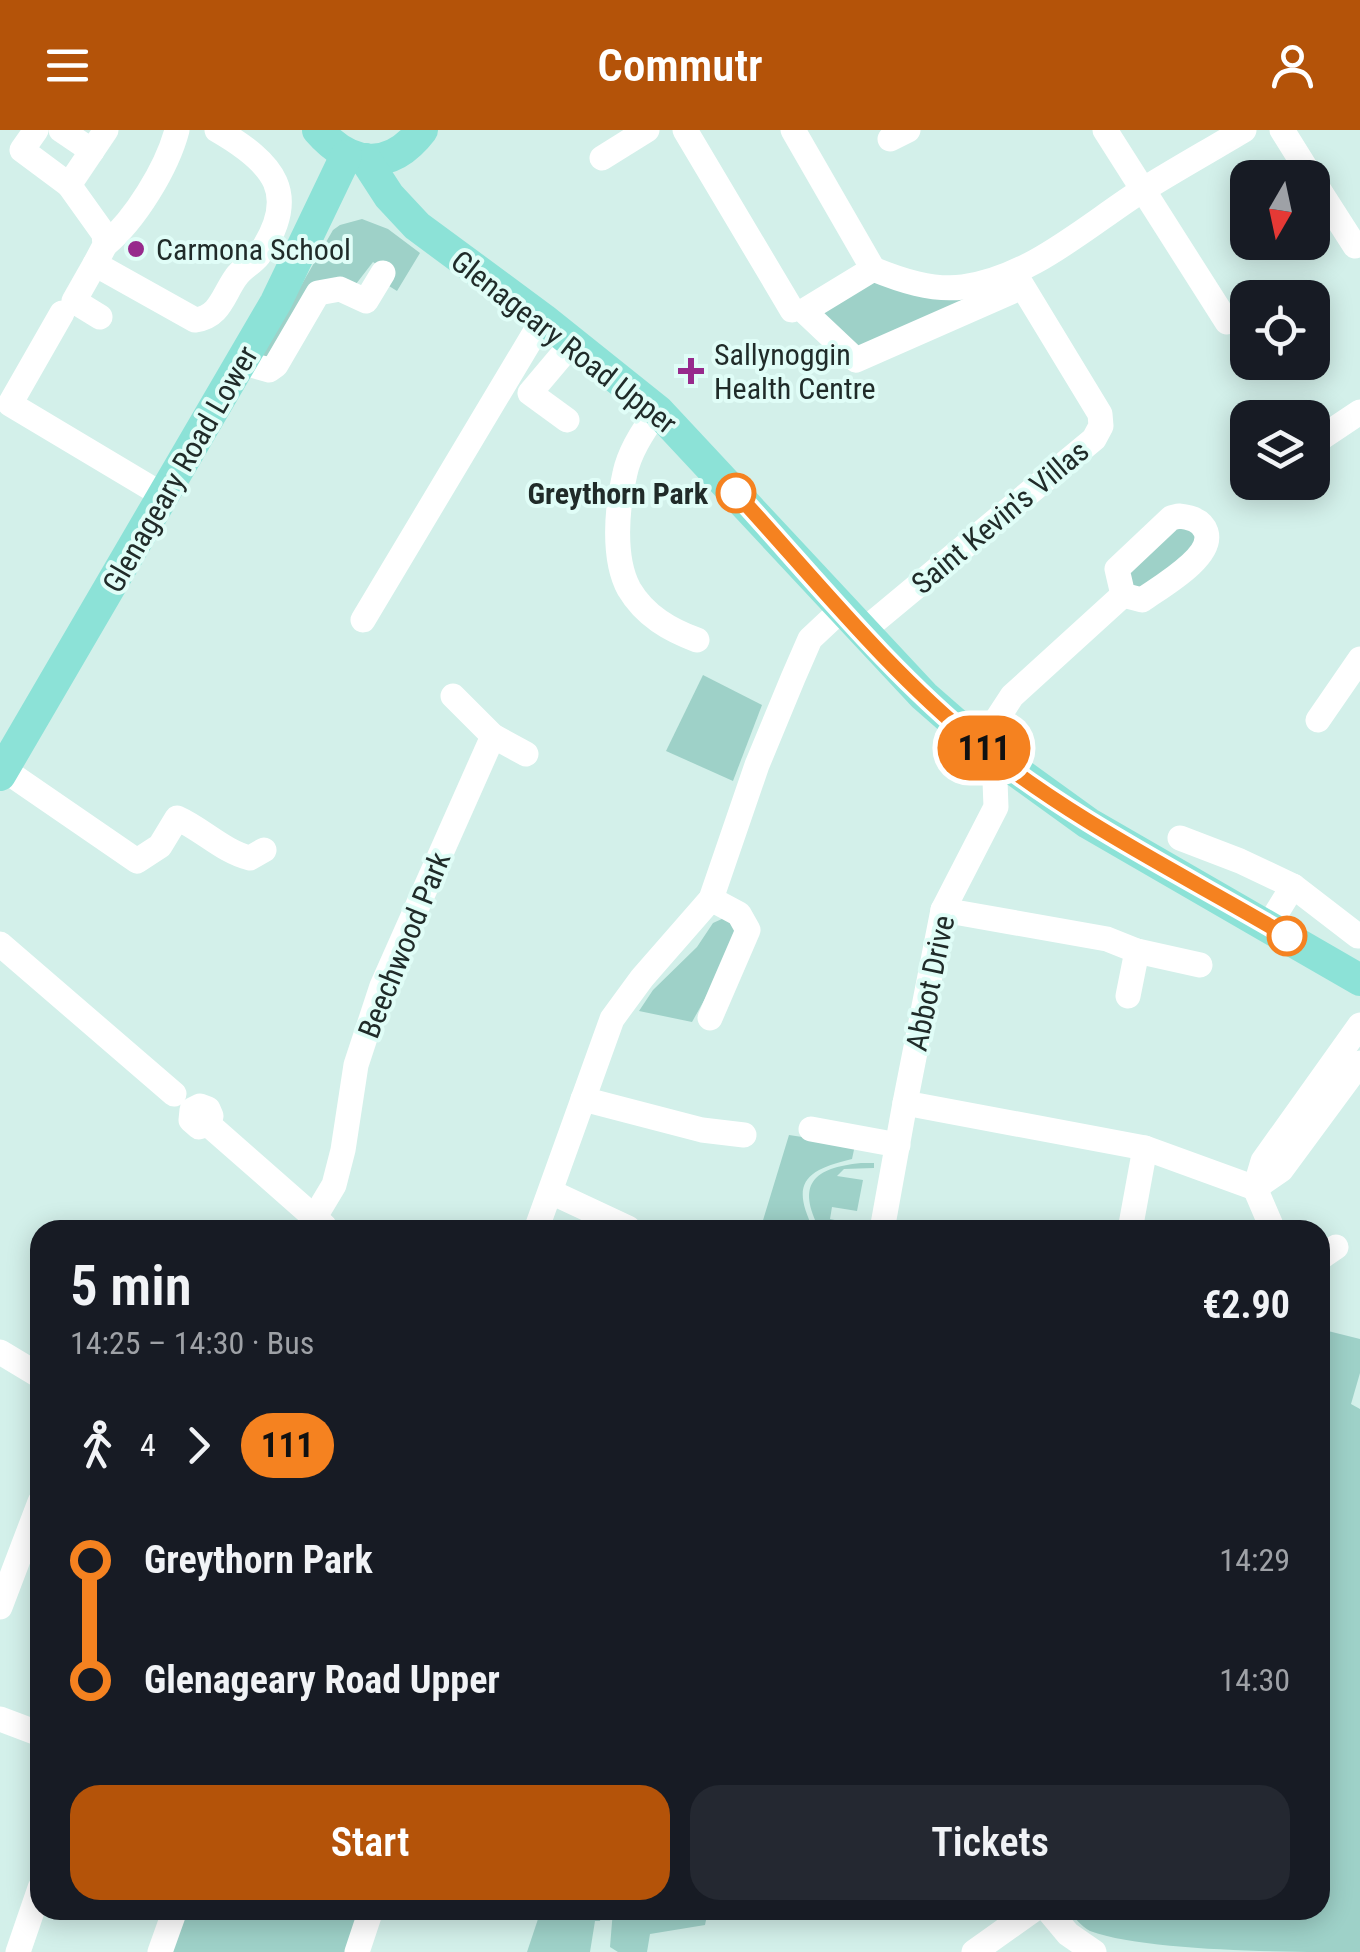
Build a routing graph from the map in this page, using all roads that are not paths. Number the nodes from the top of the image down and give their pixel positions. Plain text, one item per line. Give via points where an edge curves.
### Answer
1 (36, 130) edge
2 (62, 130) edge
3 (177, 130) edge
4 (218, 130) edge
5 (318, 130) edge
6 (647, 130) edge
7 (686, 130) edge
8 (792, 130) edge
9 (1104, 130) edge
10 (1244, 130) edge
11 (1282, 130) edge
12 (413, 140) edge
13 (99, 141) edge
14 (355, 157) junction
15 (602, 158) dead end
16 (1301, 160) edge
17 (69, 186) junction
18 (1142, 190) junction
19 (1330, 206) edge
20 (407, 217) junction
21 (1355, 246) dead end
22 (100, 255) junction
23 (872, 269) junction
24 (383, 273) dead end
25 (1018, 280) junction
26 (798, 310) junction
27 (62, 313) dead end
28 (100, 317) dead end
29 (543, 319) junction
30 (1227, 322) dead end
31 (573, 342) junction
32 (242, 362) junction
33 (658, 411) junction
34 (1360, 412) edge
35 (566, 420) dead end
36 (1330, 432) edge
37 (164, 496) junction
38 (1123, 596) dead end
39 (363, 620) dead end
40 (852, 620) junction
41 (696, 640) dead end
42 (1360, 659) edge
43 (453, 696) dead end
44 (1318, 720) dead end
45 (493, 736) junction
46 (987, 750) junction
47 (526, 754) dead end
48 (2, 772) edge
49 (1180, 838) dead end
50 (264, 850) dead end
51 (1292, 886) junction
52 (711, 899) junction
53 (943, 910) junction
54 (1268, 925) junction
55 (1358, 936) edge
56 (0, 944) edge
57 (1137, 951) junction
58 (1200, 964) dead end
59 (1360, 980) edge
60 (1128, 996) dead end
61 (710, 1018) dead end
62 (1360, 1025) edge
63 (1358, 1071) edge
64 (174, 1094) dead end
65 (583, 1098) junction
66 (905, 1103) junction
67 (208, 1124) dead end
68 (811, 1129) dead end
69 (744, 1135) dead end
70 (898, 1145) junction
71 (1145, 1148) junction
72 (1255, 1188) junction
73 (551, 1192) junction
74 (311, 1220) edge
75 (318, 1220) edge
76 (540, 1220) edge
77 (611, 1220) edge
78 (884, 1220) edge
79 (1132, 1220) edge
80 (1269, 1220) edge
81 (0, 1352) edge
82 (30, 1370) edge
83 (30, 1528) edge
84 (0, 1607) edge
85 (0, 1719) edge
86 (30, 1730) edge
87 (30, 1917) edge
88 (171, 1920) edge
89 (367, 1920) edge
90 (1019, 1920) edge
91 (1057, 1920) edge
92 (18, 1952) edge
93 (160, 1952) edge
94 (356, 1952) edge
95 (974, 1952) edge
96 (1094, 1952) edge

1 - 17 street via 22,150
2 - 13 street
3 - 22 street via 170,156
4 - 22 street via 263,164 282,196 268,239 218,309 195,320
5 - 14 main road, Glenageary Road Upper via 334,148
6 - 15 street
7 - 26 street
8 - 23 street
9 - 18 street
10 - 18 street
11 - 16 street
12 - 14 main road via 387,158
12 - 20 main road
13 - 17 street
14 - 20 main road, Glenageary Road Upper
14 - 32 main road, Glenageary Road Lower
17 - 22 street via 104,234
18 - 25 street
18 - 30 street
19 - 21 street
20 - 29 main road, Glenageary Road Upper
22 - 28 street via 74,301
23 - 25 street via 944,288
23 - 26 street
24 - 32 street via 366,301 340,289 318,293 269,370
25 - 26 street via 856,360
25 - 40 street, Saint Kevin's Villas via 1100,414 1094,439
27 - 37 street via 10,404
29 - 31 main road, Glenageary Road Upper
29 - 39 street
31 - 33 main road, Glenageary Road Upper
31 - 35 street via 530,394
32 - 37 main road, Glenageary Road Lower
33 - 40 main road, Glenageary Road Upper
33 - 41 street via 625,471 620,562 630,590 664,628
34 - 36 street
37 - 48 main road, Glenageary Road Lower
38 - 46 street via 1012,696
40 - 46 main road, Glenageary Road Upper
40 - 52 street via 810,639
42 - 44 street
43 - 45 street
45 - 47 street
45 - 75 street, Beechwood Park via 382,986 356,1065 334,1185
46 - 53 street, Abbot Drive via 996,807
46 - 54 main road, Glenageary Road Upper via 1088,823
48 - 50 street via 137,861 160,846 177,818 240,856
49 - 51 street
51 - 54 street
51 - 55 street
52 - 61 street via 739,914 748,930
52 - 65 street via 612,1019
53 - 57 street via 1107,939
53 - 66 street, Abbot Drive
54 - 59 main road, Glenageary Road Upper
56 - 64 street
57 - 58 street
57 - 60 street
62 - 72 street via 1263,1161
63 - 72 street via 1281,1170
65 - 69 street
65 - 73 street
66 - 70 street, Abbot Drive
66 - 71 street
67 - 74 street
68 - 70 street
70 - 78 street, Abbot Drive
71 - 72 street
71 - 79 street
72 - 80 street
73 - 76 street
73 - 77 street
81 - 82 street
83 - 84 street
85 - 86 street
87 - 92 street
88 - 93 street
89 - 94 street
90 - 95 street
91 - 96 street

